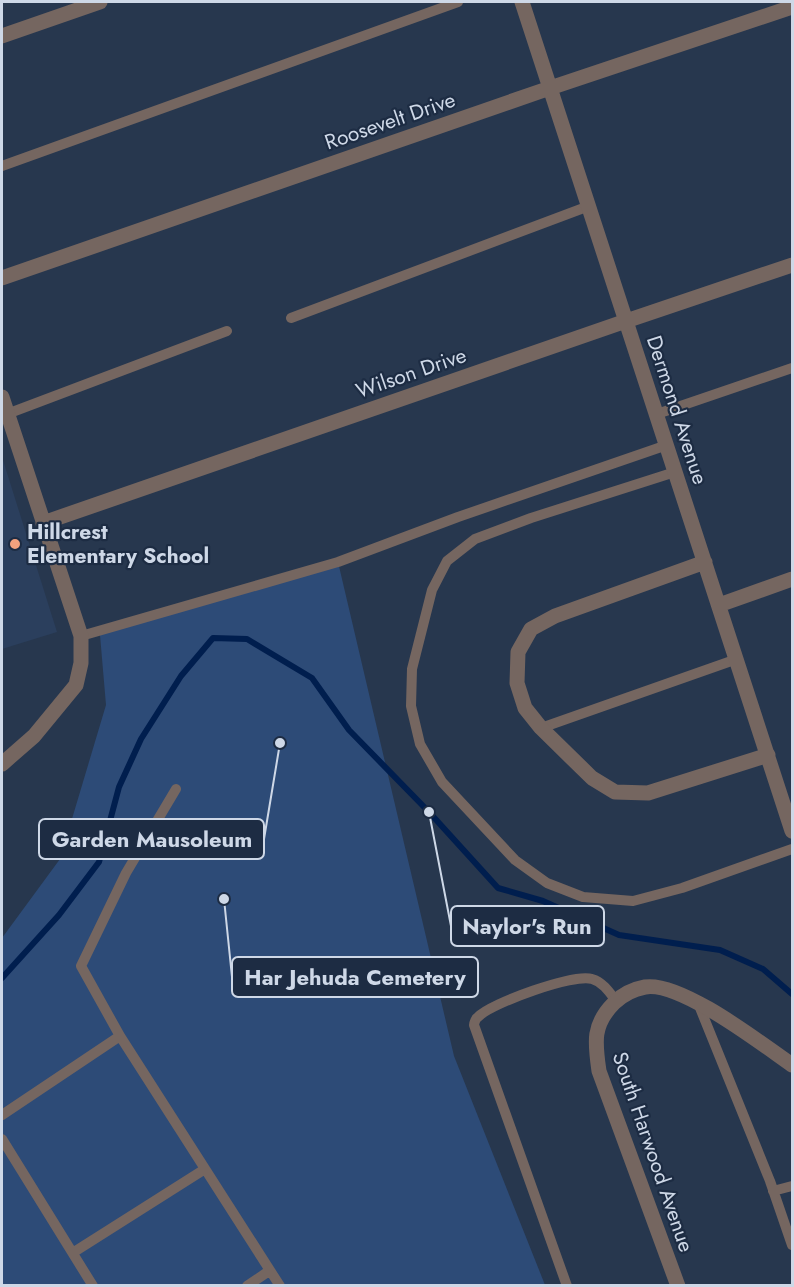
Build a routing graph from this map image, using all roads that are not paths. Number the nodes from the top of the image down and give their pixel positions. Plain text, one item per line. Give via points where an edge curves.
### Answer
1 (100, 2) edge
2 (458, 2) edge
3 (522, 2) edge
4 (792, 7) edge
5 (2, 36) edge
6 (550, 88) junction
7 (2, 166) edge
8 (589, 206) junction
9 (792, 265) edge
10 (2, 278) edge
11 (291, 318) dead end
12 (626, 321) junction
13 (227, 331) dead end
14 (792, 368) edge
15 (2, 397) edge
16 (7, 414) junction
17 (657, 414) junction
18 (667, 445) junction
19 (675, 472) junction
20 (43, 523) junction
21 (705, 562) junction
22 (792, 579) edge
23 (719, 605) junction
24 (81, 636) junction
25 (737, 659) junction
26 (541, 728) junction
27 (768, 755) junction
28 (2, 764) edge
29 (176, 789) dead end
30 (792, 831) edge
31 (792, 849) edge
32 (616, 1001) junction
33 (698, 1004) junction
34 (120, 1036) junction
35 (792, 1065) edge
36 (2, 1115) edge
37 (2, 1139) edge
38 (205, 1169) junction
39 (792, 1186) edge
40 (774, 1191) junction
41 (792, 1245) edge
42 (74, 1252) junction
43 (269, 1271) junction
44 (93, 1286) edge
45 (247, 1286) edge
46 (280, 1286) edge
47 (567, 1286) edge
48 (678, 1286) edge

1 - 5 street
2 - 7 lane
3 - 6 street, Dermond Avenue
4 - 6 street, Roosevelt Drive
6 - 8 street, Dermond Avenue
6 - 10 street, Roosevelt Drive
8 - 11 lane
8 - 12 street, Dermond Avenue
9 - 12 street, Wilson Drive
12 - 17 street, Dermond Avenue
12 - 20 street, Wilson Drive
13 - 16 lane
14 - 17 lane
15 - 16 street
16 - 20 street
17 - 18 street, Dermond Avenue
18 - 19 street, Dermond Avenue
18 - 24 lane via 338,562
19 - 21 street, Dermond Avenue
19 - 31 lane via 475,539 447,561 432,590 412,669 411,706 420,744 442,782 515,861 547,883 583,897 633,901
20 - 24 street
21 - 23 street, Dermond Avenue
21 - 26 street via 555,616 531,629 518,652 517,683 525,708
22 - 23 street
23 - 25 street, Dermond Avenue
24 - 28 street via 76,685 34,736
25 - 26 lane
25 - 27 street, Dermond Avenue
26 - 27 street via 592,778 615,792 648,793
27 - 30 street, Dermond Avenue
29 - 34 lane via 126,873 81,966
32 - 33 street via 647,986 673,991
32 - 47 lane via 603,985 579,977 509,999 477,1017 474,1025
32 - 48 street, South Harwood Avenue via 598,1025 594,1038 598,1071
33 - 35 street
33 - 40 lane
34 - 36 lane
34 - 38 lane
37 - 42 lane
38 - 42 lane
38 - 43 lane
39 - 40 lane
40 - 41 lane
42 - 44 lane
43 - 45 lane
43 - 46 lane

